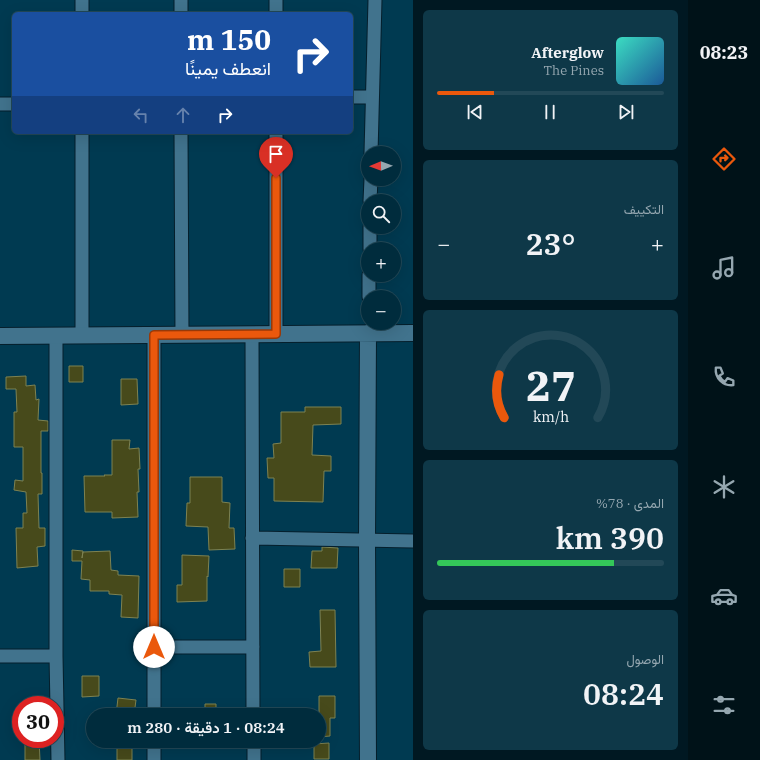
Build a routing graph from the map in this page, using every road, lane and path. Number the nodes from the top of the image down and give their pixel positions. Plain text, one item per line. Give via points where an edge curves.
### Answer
1 (82, 0) edge
2 (181, 0) edge
3 (276, 0) edge
4 (375, 0) edge
5 (82, 12) edge
6 (181, 12) edge
7 (276, 12) edge
8 (353, 97) edge
9 (372, 97) junction
10 (0, 104) edge
11 (12, 104) edge
12 (82, 134) edge
13 (182, 134) edge
14 (276, 134) edge
15 (371, 146) edge
16 (361, 328) edge
17 (368, 330) edge
18 (386, 330) edge
19 (413, 333) edge
20 (182, 334) junction
21 (252, 334) junction
22 (276, 334) junction
23 (82, 335) junction
24 (154, 335) junction
25 (0, 336) edge
26 (56, 336) junction
27 (252, 538) junction
28 (367, 541) junction
29 (413, 541) edge
30 (154, 647) junction
31 (253, 647) junction
32 (0, 656) edge
33 (56, 656) junction
34 (154, 708) edge
35 (253, 708) edge
36 (154, 748) edge
37 (254, 748) edge
38 (58, 760) edge
39 (154, 760) edge
40 (254, 760) edge
41 (368, 760) edge

1 - 5 street
2 - 6 street
3 - 7 street
4 - 9 street
8 - 9 street
9 - 15 street
10 - 11 street
12 - 23 street
13 - 20 street
14 - 22 street
16 - 22 street
17 - 28 street
18 - 19 street
20 - 21 street
20 - 24 street
21 - 22 street
21 - 27 street
23 - 24 street
23 - 26 street
24 - 30 street
25 - 26 street
26 - 33 street
27 - 28 street
27 - 31 street
28 - 29 street
28 - 41 street
30 - 31 street
30 - 34 street
31 - 35 street
32 - 33 street
33 - 38 street
36 - 39 street
37 - 40 street

